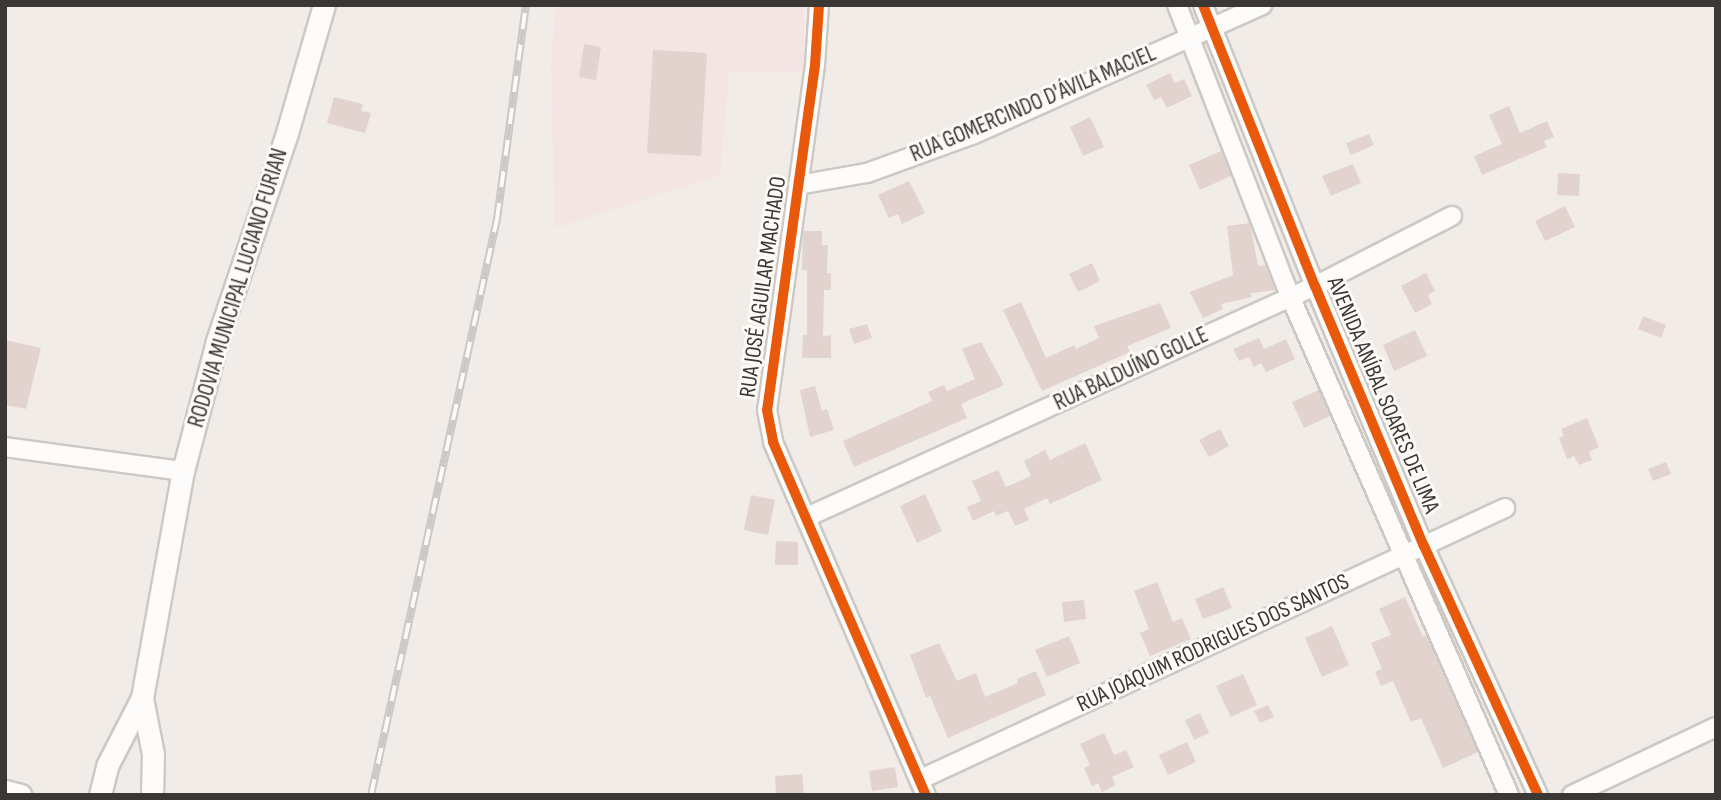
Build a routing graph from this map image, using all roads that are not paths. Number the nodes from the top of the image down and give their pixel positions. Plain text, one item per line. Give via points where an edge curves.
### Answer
1 (324, 5) edge
2 (819, 5) edge
3 (1177, 5) edge
4 (1203, 5) edge
5 (1263, 5) edge
6 (1213, 25) junction
7 (1191, 36) junction
8 (798, 185) junction
9 (1452, 216) dead end
10 (1315, 286) junction
11 (1290, 296) junction
12 (5, 447) edge
13 (183, 471) junction
14 (1505, 508) dead end
15 (807, 517) junction
16 (1424, 546) junction
17 (1405, 554) junction
18 (142, 698) junction
19 (1716, 727) edge
20 (923, 787) edge
21 (5, 791) edge
22 (21, 795) edge
23 (100, 795) edge
24 (152, 795) edge
25 (1509, 795) edge
26 (1538, 795) edge
27 (1572, 795) edge

1 - 13 main road, RODOVIA MUNICIPAL LUCIANO FURIAN via 217,341
2 - 8 street, RUA JOSÉ AGUILAR MACHADO
3 - 7 street, AVENIDA ANÍBAL SOARES DE LIMA
4 - 6 street, AVENIDA ANÍBAL SOARES DE LIMA
5 - 6 street, RUA GOMERCINDO D'ÁVILA MACIEL
6 - 7 street, RUA GOMERCINDO D'ÁVILA MACIEL
6 - 10 street, AVENIDA ANÍBAL SOARES DE LIMA
7 - 8 street, RUA GOMERCINDO D'ÁVILA MACIEL via 974,134 866,173
7 - 11 street, AVENIDA ANÍBAL SOARES DE LIMA
8 - 15 street, RUA JOSÉ AGUILAR MACHADO via 767,410 773,442
9 - 10 street, RUA BALDUÍNO GOLLE
10 - 11 street, RUA BALDUÍNO GOLLE
10 - 16 street, AVENIDA ANÍBAL SOARES DE LIMA
11 - 15 street, RUA BALDUÍNO GOLLE
11 - 17 street, AVENIDA ANÍBAL SOARES DE LIMA
12 - 13 street
13 - 18 main road, RODOVIA MUNICIPAL LUCIANO FURIAN
14 - 16 street, RUA JOAQUIM RODRIGUES DOS SANTOS
15 - 20 street, RUA JOSÉ AGUILAR MACHADO
16 - 17 street, RUA JOAQUIM RODRIGUES DOS SANTOS
16 - 26 street, AVENIDA ANÍBAL SOARES DE LIMA
17 - 20 street, RUA JOAQUIM RODRIGUES DOS SANTOS
17 - 25 street, AVENIDA ANÍBAL SOARES DE LIMA
18 - 23 main road, RODOVIA MUNICIPAL LUCIANO FURIAN via 107,766
18 - 24 main road, RODOVIA MUNICIPAL LUCIANO FURIAN via 153,754
19 - 27 street
21 - 22 main road

